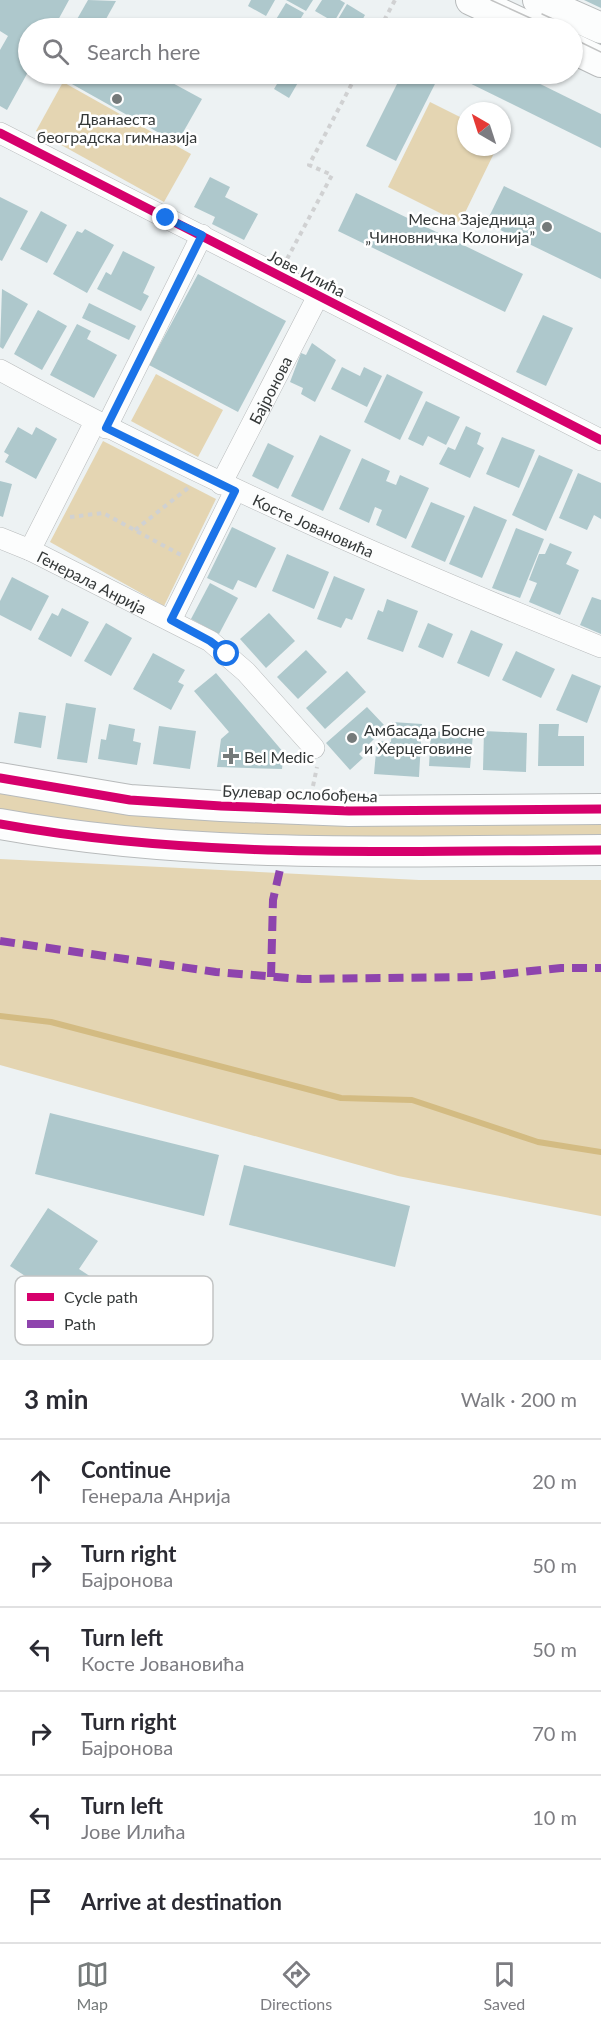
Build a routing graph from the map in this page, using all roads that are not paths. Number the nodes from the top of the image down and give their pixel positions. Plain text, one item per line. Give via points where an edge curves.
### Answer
1 (471, 0) edge
2 (538, 0) edge
3 (510, 18) edge
4 (578, 18) edge
5 (583, 20) edge
6 (601, 28) edge
7 (583, 53) edge
8 (601, 62) edge
9 (0, 133) edge
10 (202, 235) junction
11 (318, 296) junction
12 (0, 370) edge
13 (100, 425) junction
14 (601, 440) edge
15 (220, 484) junction
16 (0, 538) edge
17 (30, 550) junction
18 (171, 620) junction
19 (601, 647) edge
20 (314, 748) dead end
21 (0, 778) edge
22 (601, 809) edge
23 (0, 824) edge
24 (601, 850) edge

1 - 3 main road
2 - 4 main road
5 - 6 main road
7 - 8 main road
9 - 10 street, Јове Илића
10 - 11 street, Јове Илића
10 - 13 street
11 - 14 street, Јове Илића
11 - 15 street, Бајронова
12 - 13 street, Косте Јовановића
13 - 15 street, Косте Јовановића
13 - 17 street
15 - 18 street, Бајронова via 199,564
15 - 19 street, Косте Јовановића via 483,600
16 - 17 street, Генерала Анрија
17 - 18 street, Генерала Анрија
18 - 20 street, Генерала Анрија via 227,654
21 - 22 main road, Булевар ослобођења via 130,800 221,806 349,811
23 - 24 main road via 126,843 262,852

